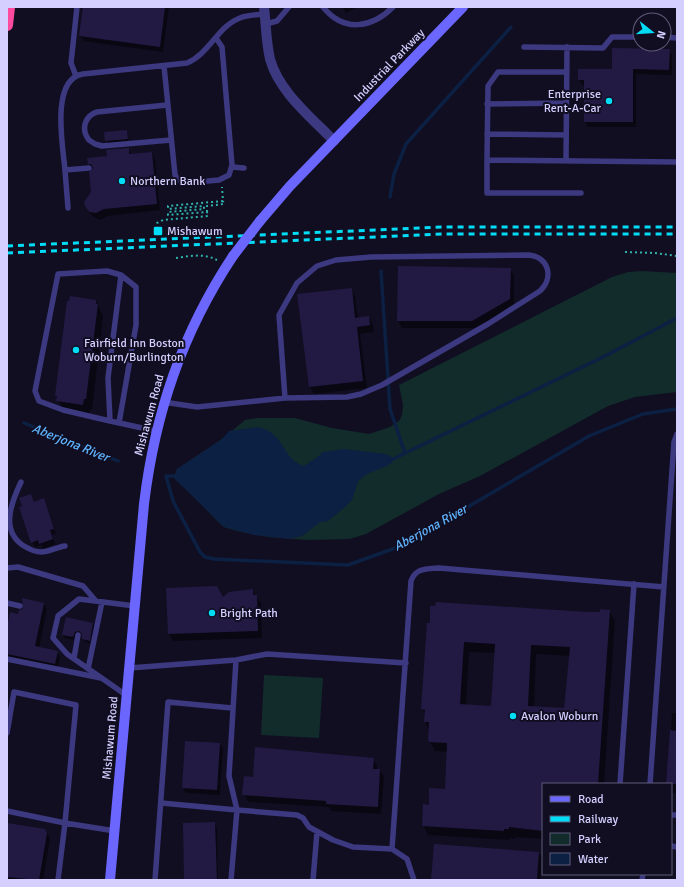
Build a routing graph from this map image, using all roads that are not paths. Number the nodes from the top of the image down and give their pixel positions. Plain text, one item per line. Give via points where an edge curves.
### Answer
1 (9, 7) edge
2 (78, 7) edge
3 (289, 7) edge
4 (323, 7) edge
5 (393, 7) edge
6 (463, 7) edge
7 (265, 15) edge
8 (7, 25) edge
9 (632, 37) edge
10 (216, 38) junction
11 (524, 47) dead end
12 (567, 47) junction
13 (164, 66) junction
14 (566, 72) junction
15 (76, 76) junction
16 (566, 103) junction
17 (487, 104) junction
18 (167, 105) junction
19 (487, 134) junction
20 (566, 135) junction
21 (170, 140) junction
22 (334, 141) junction
23 (487, 160) junction
24 (566, 161) junction
25 (677, 162) edge
26 (232, 167) junction
27 (88, 168) dead end
28 (244, 168) dead end
29 (65, 170) junction
30 (581, 194) dead end
31 (68, 208) dead end
32 (120, 275) junction
33 (285, 398) junction
34 (163, 402) junction
35 (110, 421) junction
36 (119, 423) junction
37 (156, 431) junction
38 (677, 434) edge
39 (21, 482) dead end
40 (65, 546) dead end
41 (7, 568) edge
42 (634, 584) junction
43 (664, 587) junction
44 (99, 602) junction
45 (7, 603) edge
46 (20, 606) dead end
47 (135, 606) junction
48 (78, 635) dead end
49 (74, 658) junction
50 (7, 660) edge
51 (236, 660) junction
52 (406, 663) junction
53 (129, 668) junction
54 (88, 669) junction
55 (103, 679) junction
56 (7, 690) edge
57 (14, 692) junction
58 (126, 695) junction
59 (232, 708) junction
60 (7, 734) edge
61 (620, 783) edge
62 (650, 783) edge
63 (161, 803) junction
64 (236, 810) junction
65 (7, 811) edge
66 (65, 823) junction
67 (115, 831) junction
68 (317, 832) junction
69 (392, 849) junction
70 (58, 880) edge
71 (110, 880) edge
72 (155, 880) edge
73 (231, 880) edge
74 (313, 880) edge
75 (414, 880) edge

1 - 8 highway
2 - 15 lane via 71,63
3 - 7 lane via 277,21
4 - 5 lane via 334,18 356,25 378,20
6 - 22 main road, Industrial Parkway
7 - 10 lane via 237,19
7 - 22 street via 270,59 278,79 286,91
9 - 12 lane via 612,37 604,48
10 - 13 lane via 190,62
10 - 26 lane via 222,47
11 - 12 lane
12 - 14 lane
13 - 15 lane
13 - 18 lane
14 - 16 lane
14 - 17 lane via 498,72 488,86
15 - 29 lane via 68,82 64,92 61,116
16 - 17 lane
16 - 20 lane
17 - 19 lane
18 - 21 lane
18 - 21 lane via 95,112 88,118 84,129 89,140 100,146
19 - 20 lane
19 - 23 lane
20 - 24 lane
21 - 26 lane via 173,170 178,180 188,183 222,179 229,175
22 - 34 main road, Mishawum Road, bridge via 290,186 227,265 191,331
23 - 24 lane
23 - 30 lane via 487,193
24 - 25 lane
26 - 28 lane
27 - 29 lane
29 - 31 lane
32 - 35 lane via 108,378
32 - 35 lane via 106,271 58,274 35,391 39,401 63,410
32 - 36 lane via 136,287 136,317
33 - 33 lane via 352,396 382,385 488,324 540,290 546,285 549,277 544,261 537,256 529,255 371,257 336,260 317,266 297,283 279,315
33 - 34 lane via 197,407
34 - 37 main road, Mishawum Road
35 - 36 lane
36 - 37 lane
37 - 47 main road, Mishawum Road via 148,470
38 - 43 lane via 674,442
39 - 40 lane via 11,507 9,526 13,537 38,552
41 - 44 lane via 21,568 82,586
42 - 43 lane
42 - 52 lane via 438,568 422,569 414,573 411,581
42 - 61 lane
43 - 62 lane
44 - 47 lane
44 - 49 lane via 79,599 58,616 54,638
44 - 54 lane
45 - 46 lane
47 - 53 main road, Mishawum Road
48 - 49 lane
49 - 54 lane
50 - 55 lane
51 - 52 lane via 267,654
51 - 53 lane
51 - 59 lane
52 - 69 lane
53 - 58 main road, Mishawum Road
54 - 55 lane
55 - 58 lane
56 - 57 lane
57 - 60 lane
57 - 66 lane via 76,705
58 - 67 main road, Mishawum Road
59 - 63 lane via 168,702
59 - 64 lane via 229,776
63 - 64 lane
63 - 72 lane
64 - 68 lane via 297,815 304,818 309,827
64 - 73 lane
65 - 66 lane
66 - 67 lane
66 - 70 lane
67 - 71 main road, Mishawum Road
68 - 69 lane via 353,847
68 - 74 lane
69 - 75 lane via 407,859

